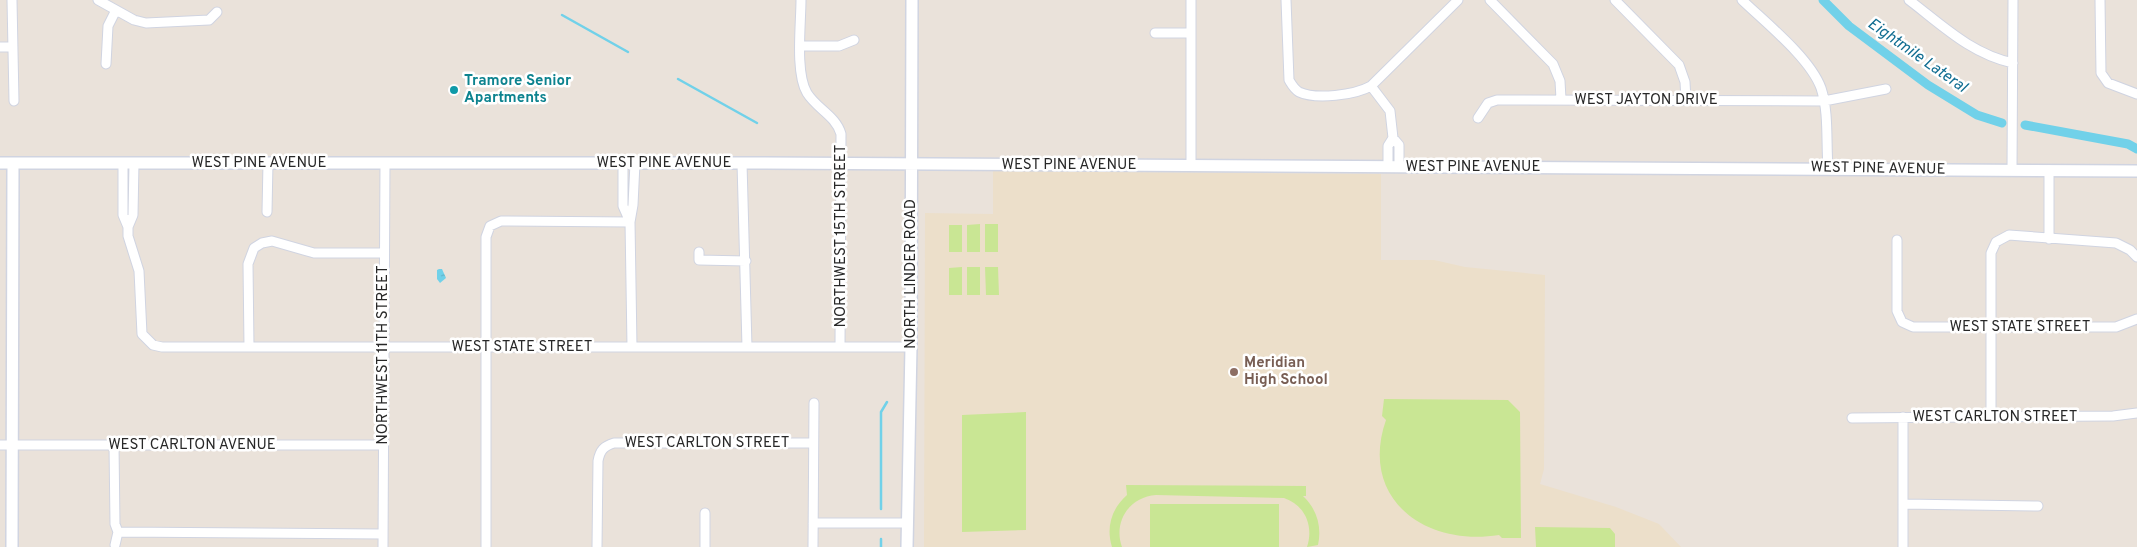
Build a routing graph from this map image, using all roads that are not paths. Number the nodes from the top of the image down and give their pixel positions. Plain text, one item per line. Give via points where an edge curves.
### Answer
1 (12, 0) edge
2 (98, 0) edge
3 (801, 0) edge
4 (912, 0) edge
5 (1191, 0) edge
6 (1286, 0) edge
7 (1458, 0) edge
8 (1490, 0) edge
9 (1615, 0) edge
10 (1742, 0) edge
11 (1909, 0) edge
12 (2013, 0) edge
13 (2100, 0) edge
14 (116, 10) junction
15 (217, 12) dead end
16 (1155, 33) dead end
17 (1191, 33) junction
18 (854, 40) dead end
19 (801, 46) junction
20 (0, 47) edge
21 (13, 47) junction
22 (2013, 63) junction
23 (106, 64) dead end
24 (1371, 86) junction
25 (1886, 90) dead end
26 (2137, 94) edge
27 (1561, 99) junction
28 (1686, 100) junction
29 (14, 101) dead end
30 (1824, 101) junction
31 (1478, 118) dead end
32 (623, 162) junction
33 (0, 163) edge
34 (13, 163) junction
35 (128, 163) junction
36 (268, 163) junction
37 (384, 163) junction
38 (635, 163) junction
39 (742, 163) junction
40 (841, 163) junction
41 (912, 163) junction
42 (1191, 166) junction
43 (1394, 167) junction
44 (1828, 168) junction
45 (2012, 170) junction
46 (2049, 170) junction
47 (2137, 171) edge
48 (267, 212) dead end
49 (630, 222) junction
50 (2049, 239) junction
51 (1897, 240) dead end
52 (699, 252) dead end
53 (384, 253) junction
54 (2137, 257) edge
55 (746, 260) junction
56 (2137, 320) edge
57 (1990, 327) junction
58 (632, 346) junction
59 (248, 347) junction
60 (383, 347) junction
61 (485, 347) junction
62 (747, 347) junction
63 (840, 347) junction
64 (911, 347) junction
65 (814, 403) dead end
66 (2137, 413) edge
67 (1991, 416) junction
68 (1903, 417) junction
69 (1852, 418) dead end
70 (814, 443) junction
71 (6, 445) edge
72 (114, 445) junction
73 (383, 445) junction
74 (1903, 504) junction
75 (2038, 506) dead end
76 (705, 513) dead end
77 (813, 523) junction
78 (907, 523) junction
79 (118, 532) junction
80 (383, 534) junction
81 (114, 545) dead end
82 (12, 547) edge
83 (383, 547) edge
84 (486, 547) edge
85 (597, 547) edge
86 (705, 547) edge
87 (813, 547) edge
88 (907, 547) edge
89 (1903, 547) edge

1 - 21 street
2 - 14 street
3 - 19 street, NORTHWEST 15TH STREET
4 - 41 street, NORTH LINDER ROAD
5 - 17 street
6 - 24 street via 1287,72 1294,89 1308,95 1345,94
7 - 24 street
8 - 27 street via 1553,64 1560,81
9 - 28 street via 1679,65 1685,82
10 - 30 street via 1805,62 1817,80
11 - 22 street via 1979,52
12 - 22 street
13 - 26 street via 2101,73 2108,83
14 - 15 street via 146,23 209,20
14 - 23 street via 108,26
16 - 17 street
17 - 42 street
18 - 19 street via 839,46
19 - 40 street, NORTHWEST 15TH STREET via 806,92 816,105 842,122
20 - 21 street
21 - 29 street
22 - 45 street
24 - 43 street via 1390,111 1394,138 1399,145
25 - 30 street, WEST JAYTON DRIVE
27 - 28 street, WEST JAYTON DRIVE
27 - 31 street, WEST JAYTON DRIVE via 1496,100 1488,103
28 - 30 street, WEST JAYTON DRIVE
30 - 44 street
32 - 37 street, WEST PINE AVENUE
32 - 38 street, WEST PINE AVENUE
32 - 49 street via 623,206
33 - 34 street, WEST PINE AVENUE
34 - 35 street, WEST PINE AVENUE
34 - 71 street
35 - 36 street, WEST PINE AVENUE
35 - 59 street, WEST STATE STREET via 133,216 128,236 139,271 141,342 162,347
36 - 37 street, WEST PINE AVENUE
36 - 48 street
37 - 53 street, NORTHWEST 11TH STREET
38 - 39 street, WEST PINE AVENUE
38 - 49 street
39 - 40 street, WEST PINE AVENUE
39 - 55 street
40 - 41 street, WEST PINE AVENUE
40 - 63 street, NORTHWEST 15TH STREET
41 - 42 street, WEST PINE AVENUE
41 - 64 street, NORTH LINDER ROAD
42 - 43 street, WEST PINE AVENUE
43 - 44 street, WEST PINE AVENUE
44 - 45 street, WEST PINE AVENUE
45 - 46 street, WEST PINE AVENUE
46 - 47 street, WEST PINE AVENUE
46 - 50 street
49 - 58 street
49 - 61 street via 501,222 490,226 486,237
50 - 54 street via 2116,243
50 - 57 street via 2009,235 1996,242 1991,253
51 - 57 street, WEST STATE STREET via 1897,311 1902,322 1913,327
52 - 55 street via 699,260
53 - 59 street via 305,252 272,241 254,248 248,264
53 - 60 street, NORTHWEST 11TH STREET
55 - 62 street
56 - 57 street, WEST STATE STREET via 2116,327
57 - 67 street
58 - 61 street, WEST STATE STREET
58 - 62 street, WEST STATE STREET
59 - 60 street, WEST STATE STREET
60 - 61 street, WEST STATE STREET
60 - 73 street, NORTHWEST 11TH STREET
61 - 84 street
62 - 63 street, WEST STATE STREET
63 - 64 street, WEST STATE STREET
64 - 78 street, NORTH LINDER ROAD
65 - 70 street
66 - 67 street, WEST CARLTON STREET via 2113,416
67 - 68 street, WEST CARLTON STREET
68 - 69 street, WEST CARLTON STREET
68 - 74 street
70 - 77 street
70 - 85 street, WEST CARLTON STREET via 614,443 602,449 598,461
71 - 72 street, WEST CARLTON AVENUE
71 - 82 street
72 - 73 street, WEST CARLTON AVENUE
72 - 79 street via 115,524
73 - 80 street, NORTHWEST 11TH STREET
74 - 75 street
74 - 89 street
76 - 86 street
77 - 78 street
77 - 87 street
78 - 88 street, NORTH LINDER ROAD
79 - 80 street
79 - 81 street
80 - 83 street, NORTHWEST 11TH STREET

